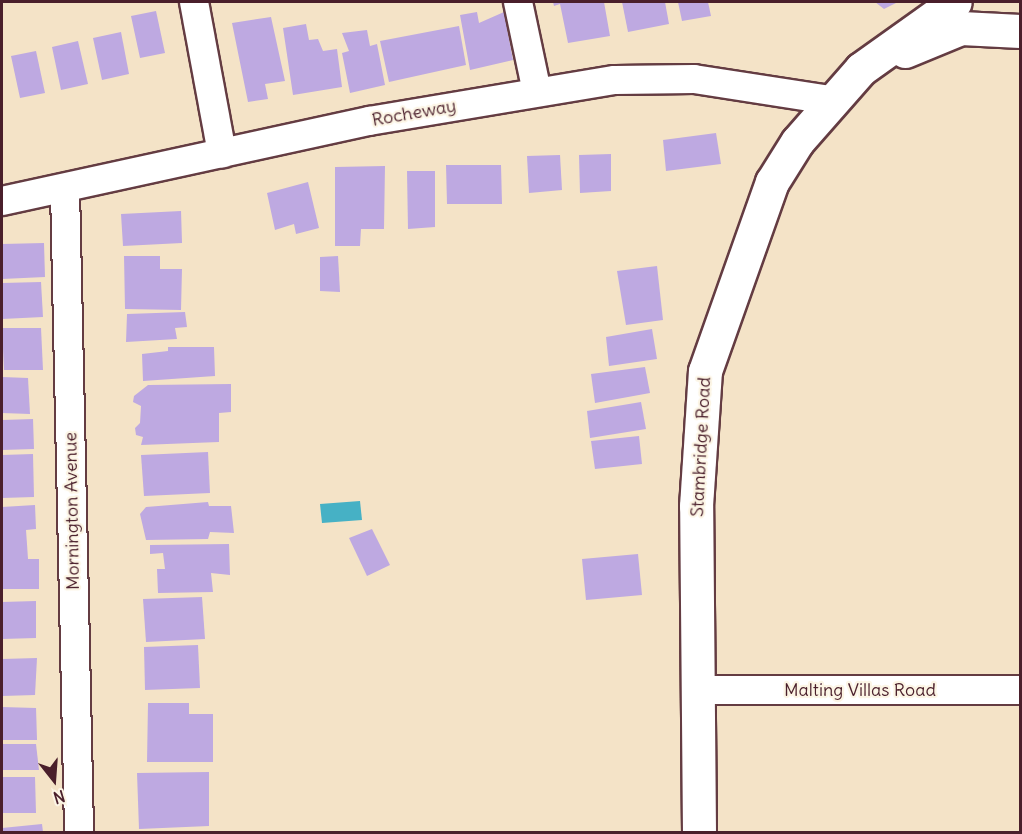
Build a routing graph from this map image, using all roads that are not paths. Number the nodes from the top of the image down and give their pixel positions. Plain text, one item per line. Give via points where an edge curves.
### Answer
1 (194, 2) edge
2 (518, 2) edge
3 (955, 2) edge
4 (1020, 31) edge
5 (861, 69) junction
6 (537, 92) junction
7 (830, 100) junction
8 (222, 153) junction
9 (65, 189) junction
10 (2, 201) edge
11 (699, 690) junction
12 (1020, 690) edge
13 (79, 832) edge
14 (699, 832) edge

1 - 8 street
2 - 6 street
3 - 5 street
4 - 5 street via 961,28
5 - 7 street, Stambridge Road
6 - 7 street, Rocheway via 654,77 694,79
6 - 8 street, Rocheway via 369,121
7 - 11 street, Stambridge Road via 772,182 705,370 696,506
8 - 9 street, Rocheway
9 - 10 street, Rocheway
9 - 13 street, Mornington Avenue
11 - 12 street, Malting Villas Road
11 - 14 street, Stambridge Road

